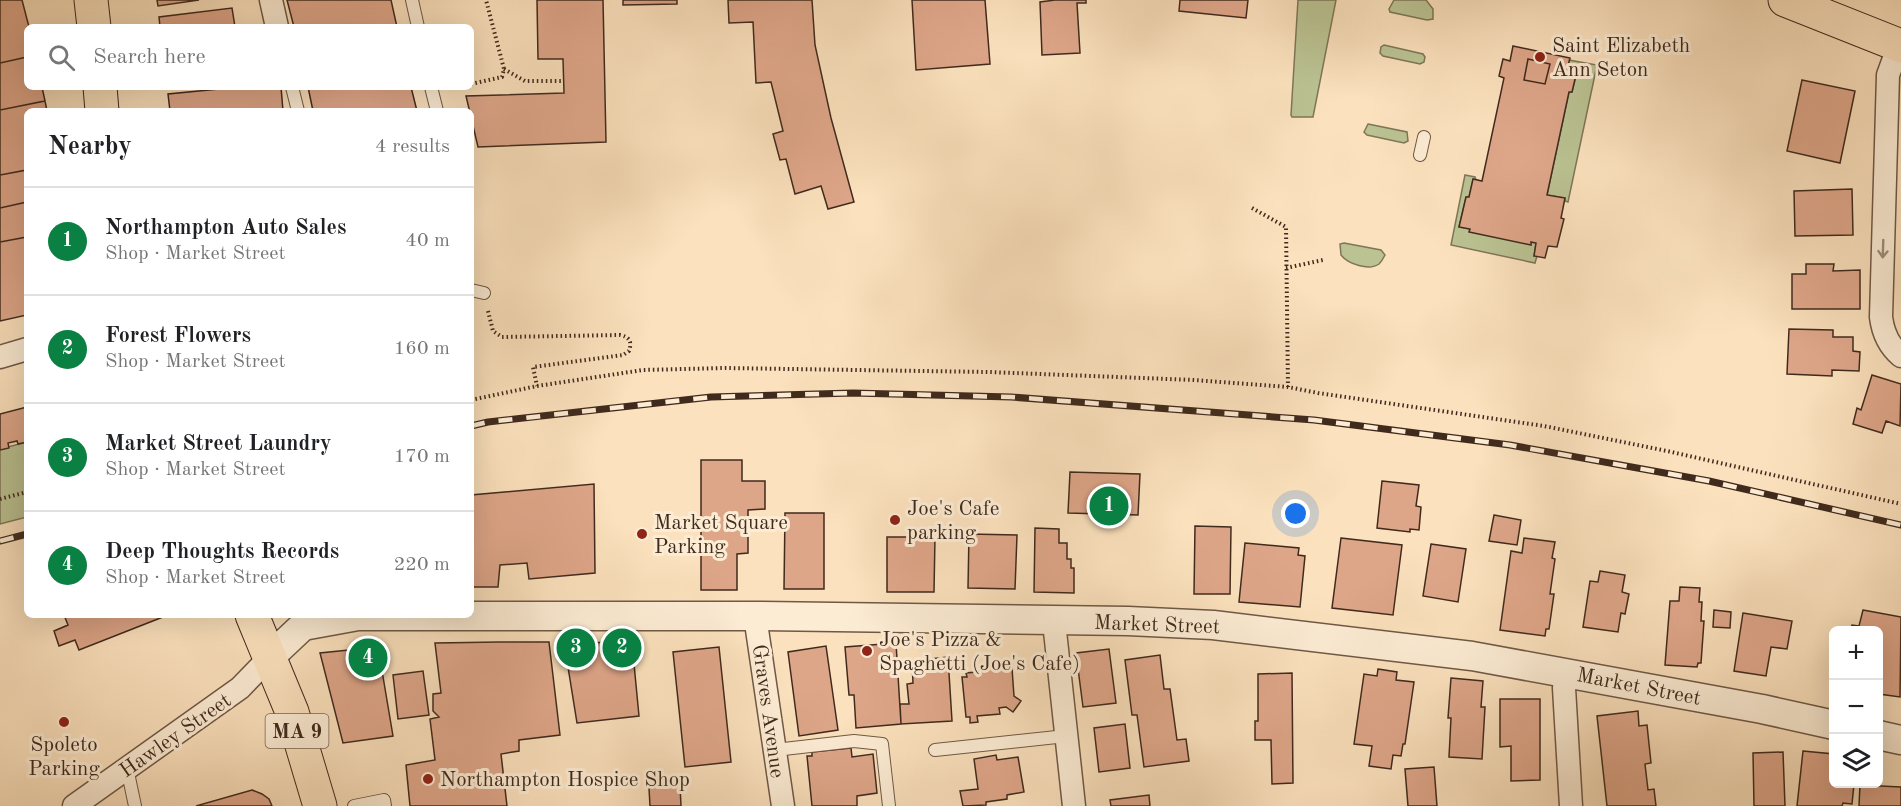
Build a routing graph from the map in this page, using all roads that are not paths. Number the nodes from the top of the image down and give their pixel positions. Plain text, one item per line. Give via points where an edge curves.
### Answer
1 (91, 0) edge
2 (271, 0) edge
3 (412, 0) edge
4 (1785, 0) edge
5 (94, 24) edge
6 (276, 24) edge
7 (417, 24) edge
8 (1900, 45) edge
9 (100, 90) edge
10 (293, 90) edge
11 (432, 90) edge
12 (102, 108) edge
13 (297, 108) edge
14 (435, 108) edge
15 (1424, 137) dead end
16 (1420, 155) dead end
17 (474, 291) edge
18 (484, 293) road end
19 (24, 350) edge
20 (1901, 356) edge
21 (0, 357) edge
22 (474, 616) edge
23 (755, 616) junction
24 (253, 618) edge
25 (347, 618) edge
26 (1054, 622) junction
27 (270, 657) junction
28 (1566, 672) junction
29 (1829, 724) edge
30 (1066, 736) junction
31 (1883, 736) edge
32 (1901, 740) edge
33 (775, 750) junction
34 (935, 750) dead end
35 (127, 768) junction
36 (77, 805) edge
37 (135, 806) edge
38 (320, 806) edge
39 (354, 806) edge
40 (385, 806) edge
41 (783, 806) edge
42 (889, 806) edge
43 (1074, 806) edge
44 (1571, 806) edge

1 - 5 main road
2 - 6 street
3 - 7 lane
4 - 8 main road via 1835,14
8 -> 20 street via 1888,75 1881,317 1889,343
9 - 12 main road
10 - 13 lane
11 - 14 lane
15 - 16 lane
17 - 18 lane
19 - 21 street
22 - 23 street, Market Street
23 - 26 street, Market Street
23 - 33 street, Graves Avenue
24 - 27 main road, MA 9
25 - 27 street, Market Street via 303,626
26 - 28 street, Market Street via 1213,625 1417,648
26 - 30 street
27 - 35 street, Hawley Street via 240,688
27 - 38 main road, MA 9 via 292,712
28 - 29 street, Market Street
28 - 44 street
30 - 34 lane
30 - 43 street
31 - 32 street
33 - 41 street, Graves Avenue
33 - 42 lane via 854,741 882,744
35 - 36 street, Hawley Street
35 - 37 lane
39 - 40 lane via 384,800

